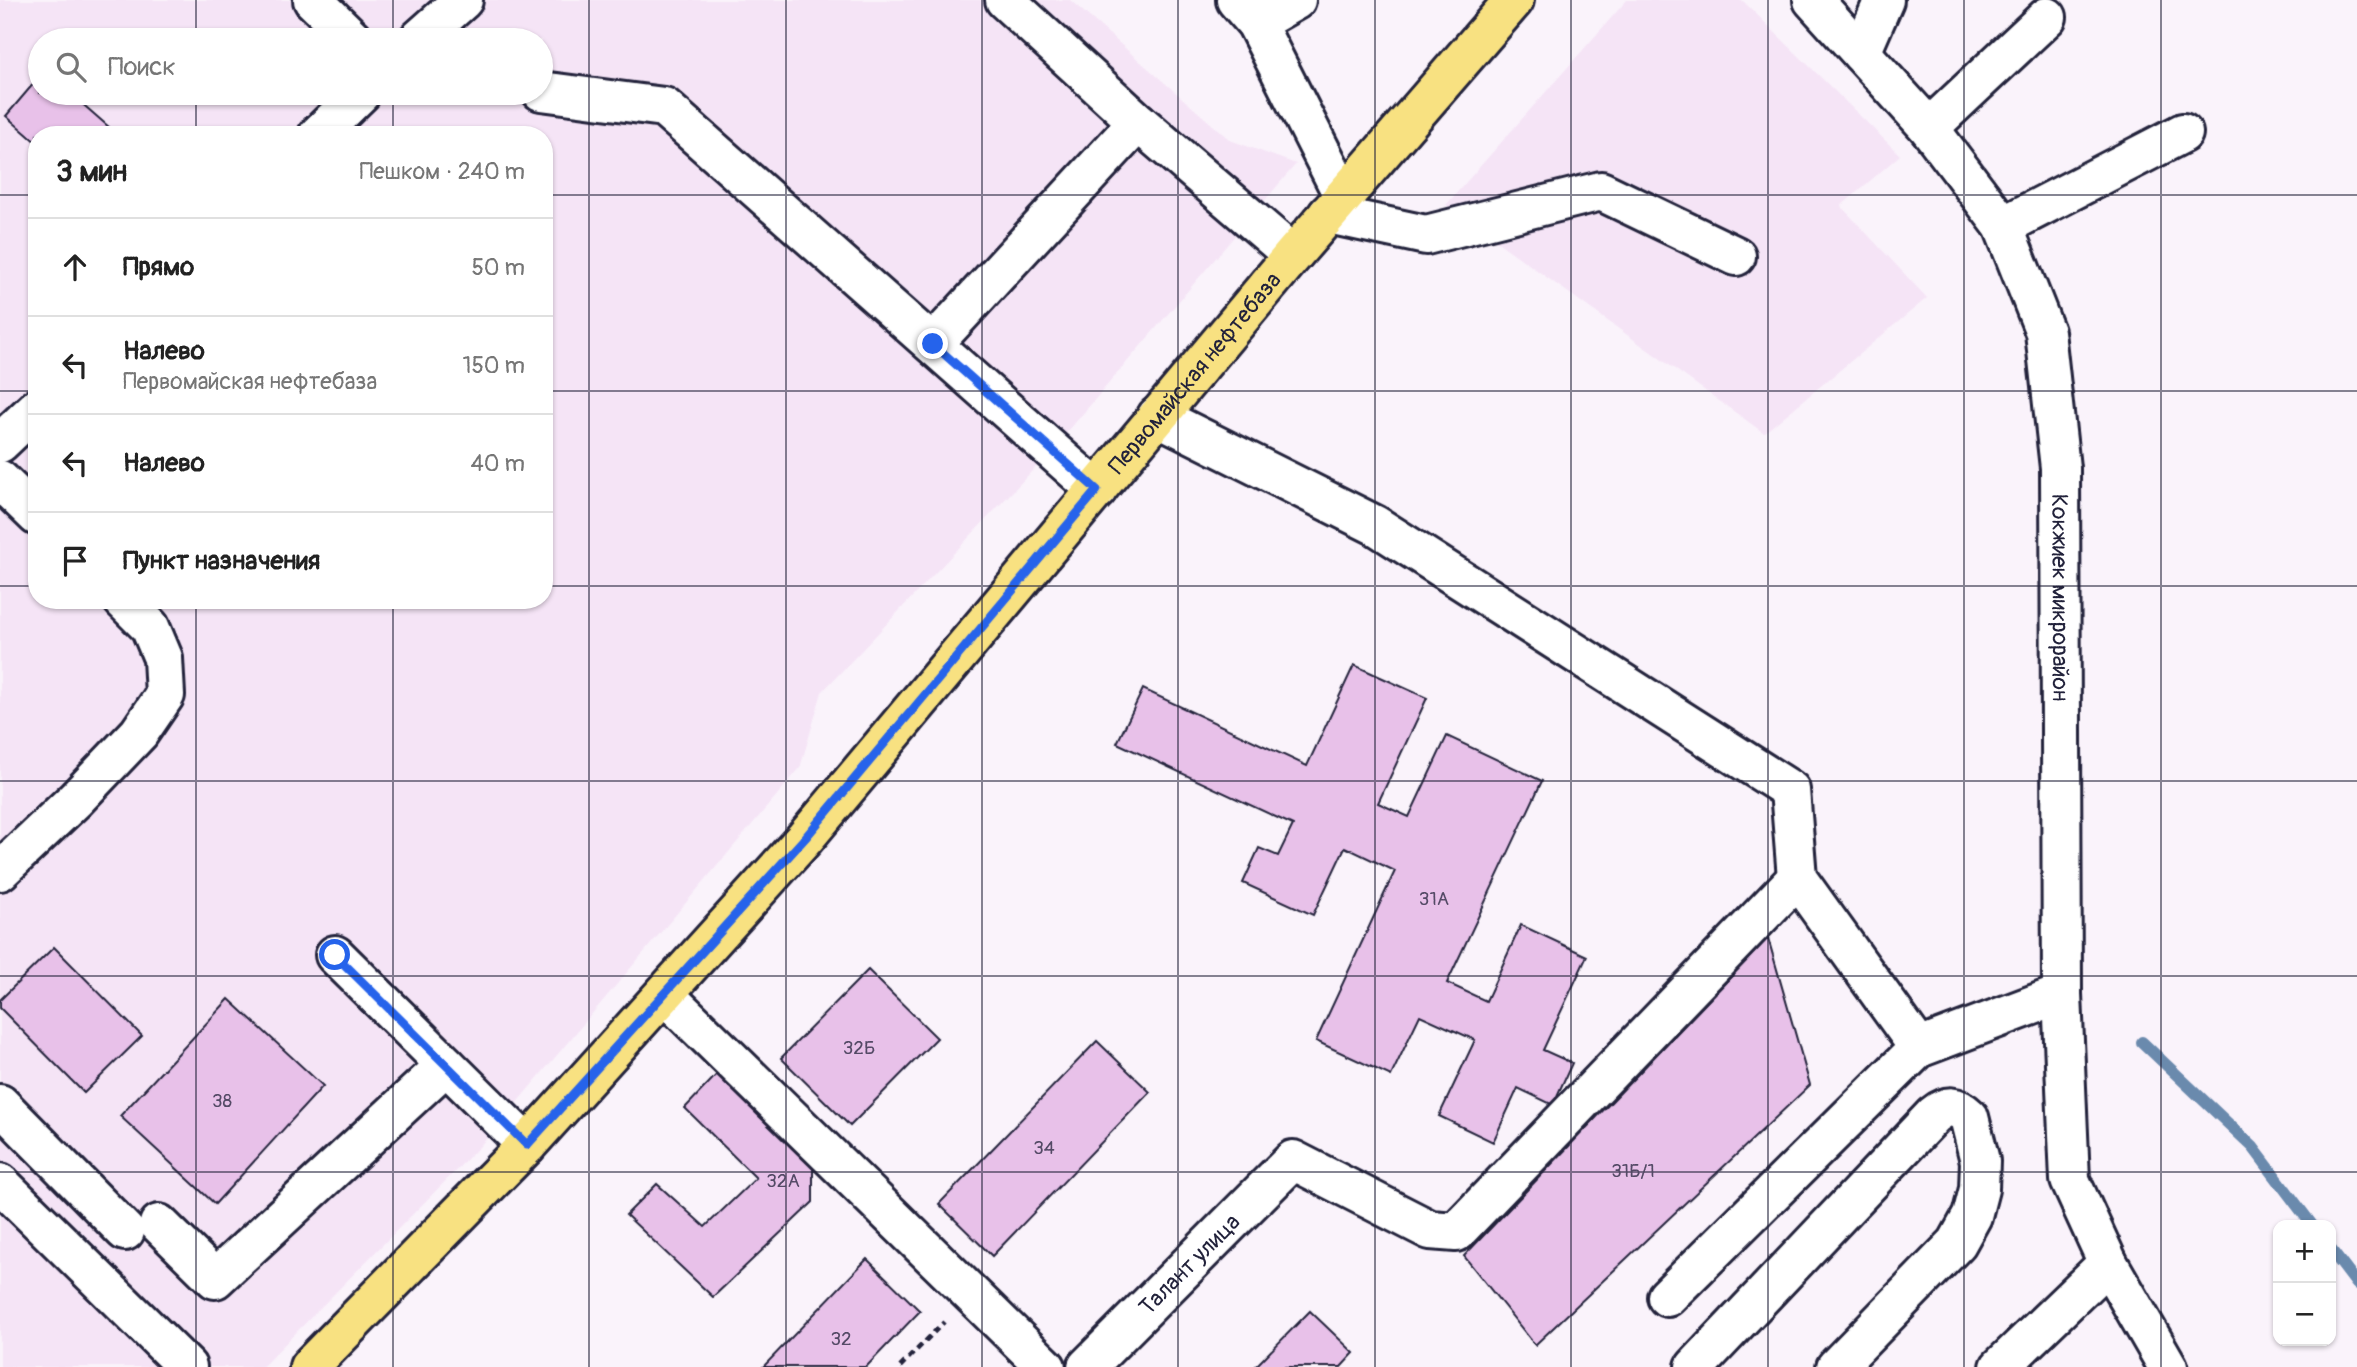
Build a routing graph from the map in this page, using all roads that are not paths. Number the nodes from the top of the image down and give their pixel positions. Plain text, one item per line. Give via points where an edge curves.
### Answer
1 (313, 0) edge
2 (463, 0) edge
3 (1005, 0) edge
4 (1296, 0) edge
5 (1514, 0) edge
6 (1813, 0) edge
7 (1884, 0) edge
8 (1246, 11) edge
9 (2047, 17) dead end
10 (342, 28) edge
11 (432, 28) edge
12 (1861, 53) junction
13 (553, 93) edge
14 (349, 105) edge
15 (1138, 122) junction
16 (327, 126) edge
17 (1928, 128) junction
18 (2183, 132) dead end
19 (1336, 205) junction
20 (2003, 226) junction
21 (1293, 255) junction
22 (1736, 256) dead end
23 (933, 344) junction
24 (1157, 416) junction
25 (28, 417) edge
26 (0, 443) edge
27 (0, 480) edge
28 (1097, 490) junction
29 (28, 507) edge
30 (132, 609) edge
31 (0, 871) edge
32 (1797, 878) junction
33 (335, 955) dead end
34 (2062, 994) junction
35 (665, 995) junction
36 (1919, 1048) junction
37 (446, 1065) junction
38 (0, 1104) edge
39 (527, 1145) junction
40 (0, 1183) edge
41 (2108, 1263) junction
42 (1667, 1297) dead end
43 (187, 1367) edge
44 (309, 1367) edge
45 (1046, 1367) edge
46 (1087, 1367) edge
47 (1695, 1367) edge
48 (1836, 1367) edge
49 (2000, 1367) edge
50 (2168, 1367) edge

1 - 10 street
2 - 11 street
3 - 15 street
4 - 8 street
5 - 19 main road, Первомайская нефтебаза
6 - 12 street, Кокжиек микрорайон
7 - 12 street
8 - 19 street
9 - 17 street
12 - 17 street, Кокжиек микрорайон
13 - 23 street via 664,107
14 - 16 street
15 - 21 street
15 - 23 street
17 - 20 street, Кокжиек микрорайон
18 - 20 street
19 - 21 main road, Первомайская нефтебаза
19 - 22 street via 1426,235 1601,191
20 - 34 street, Кокжиек микрорайон via 2045,332 2060,468
21 - 24 main road, Первомайская нефтебаза
23 - 28 street
24 - 28 main road, Первомайская нефтебаза
24 - 32 street via 1375,525 1790,790
25 - 26 street
27 - 29 street
28 - 35 main road, Первомайская нефтебаза via 805,838
30 - 31 street via 150,627 163,658 165,695 139,733
32 - 36 street
32 - 46 street, Талант улица via 1456,1232 1430,1230 1293,1160
33 - 37 street
34 - 36 street
34 - 41 street, Кокжиек микрорайон via 2070,1180
35 - 39 main road, Первомайская нефтебаза
35 - 45 street
36 - 42 street
37 - 38 street via 215,1279 142,1228
37 - 39 street
39 - 44 main road, Первомайская нефтебаза
40 - 43 street
41 - 49 street
41 - 50 street, Кокжиек микрорайон
47 - 48 street via 1934,1115 1942,1108 1955,1107 1969,1117 1979,1161 1979,1189 1972,1216 1956,1243

